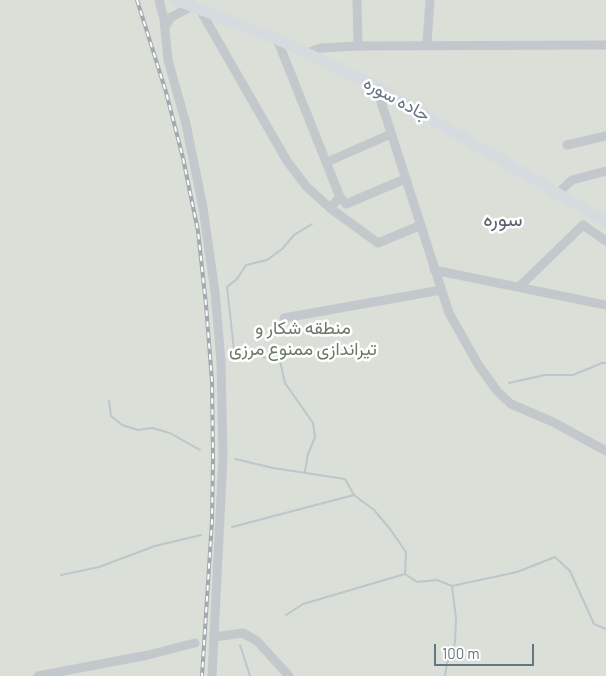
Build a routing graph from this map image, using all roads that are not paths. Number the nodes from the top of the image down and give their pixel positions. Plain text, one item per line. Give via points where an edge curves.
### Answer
1 (159, 0) edge
2 (176, 0) edge
3 (358, 0) edge
4 (430, 0) edge
5 (192, 5) edge
6 (163, 30) junction
7 (277, 40) junction
8 (427, 44) junction
9 (606, 45) edge
10 (358, 46) junction
11 (307, 53) junction
12 (376, 86) junction
13 (391, 134) junction
14 (606, 136) edge
15 (567, 145) dead end
16 (327, 162) junction
17 (606, 171) edge
18 (405, 179) junction
19 (557, 194) junction
20 (340, 197) junction
21 (330, 208) junction
22 (589, 212) junction
23 (606, 222) edge
24 (583, 225) junction
25 (419, 226) junction
26 (606, 241) edge
27 (434, 270) junction
28 (519, 287) junction
29 (441, 290) junction
30 (606, 305) edge
31 (284, 318) dead end
32 (606, 451) edge
33 (215, 637) junction
34 (195, 643) dead end
35 (38, 676) edge
36 (212, 676) edge
37 (289, 676) edge

1 - 6 street
2 - 5 main road, جاده سوره
3 - 10 street
4 - 8 street
5 - 6 street via 170,18
5 - 7 main road, جاده سوره
5 - 21 street via 287,161 306,186
6 - 33 street via 203,208 221,362 223,457
7 - 11 main road, جاده سوره
7 - 16 street
8 - 9 street
8 - 10 street
10 - 11 street via 321,48
11 - 12 main road, جاده سوره
12 - 13 street
12 - 19 main road, جاده سوره
13 - 16 street
13 - 18 street
14 - 15 street
16 - 20 street
17 - 19 street via 572,180
18 - 20 street via 346,204
18 - 25 street
19 - 22 main road, جاده سوره
20 - 21 street
21 - 25 street via 378,243
22 - 23 main road, جاده سوره
22 - 24 street
24 - 26 street
24 - 28 street
25 - 27 street
27 - 28 street
27 - 29 street
28 - 30 street
29 - 31 street
29 - 32 street via 453,320 498,392 511,404
33 - 36 street
33 - 37 street via 243,633 257,641
34 - 35 street

